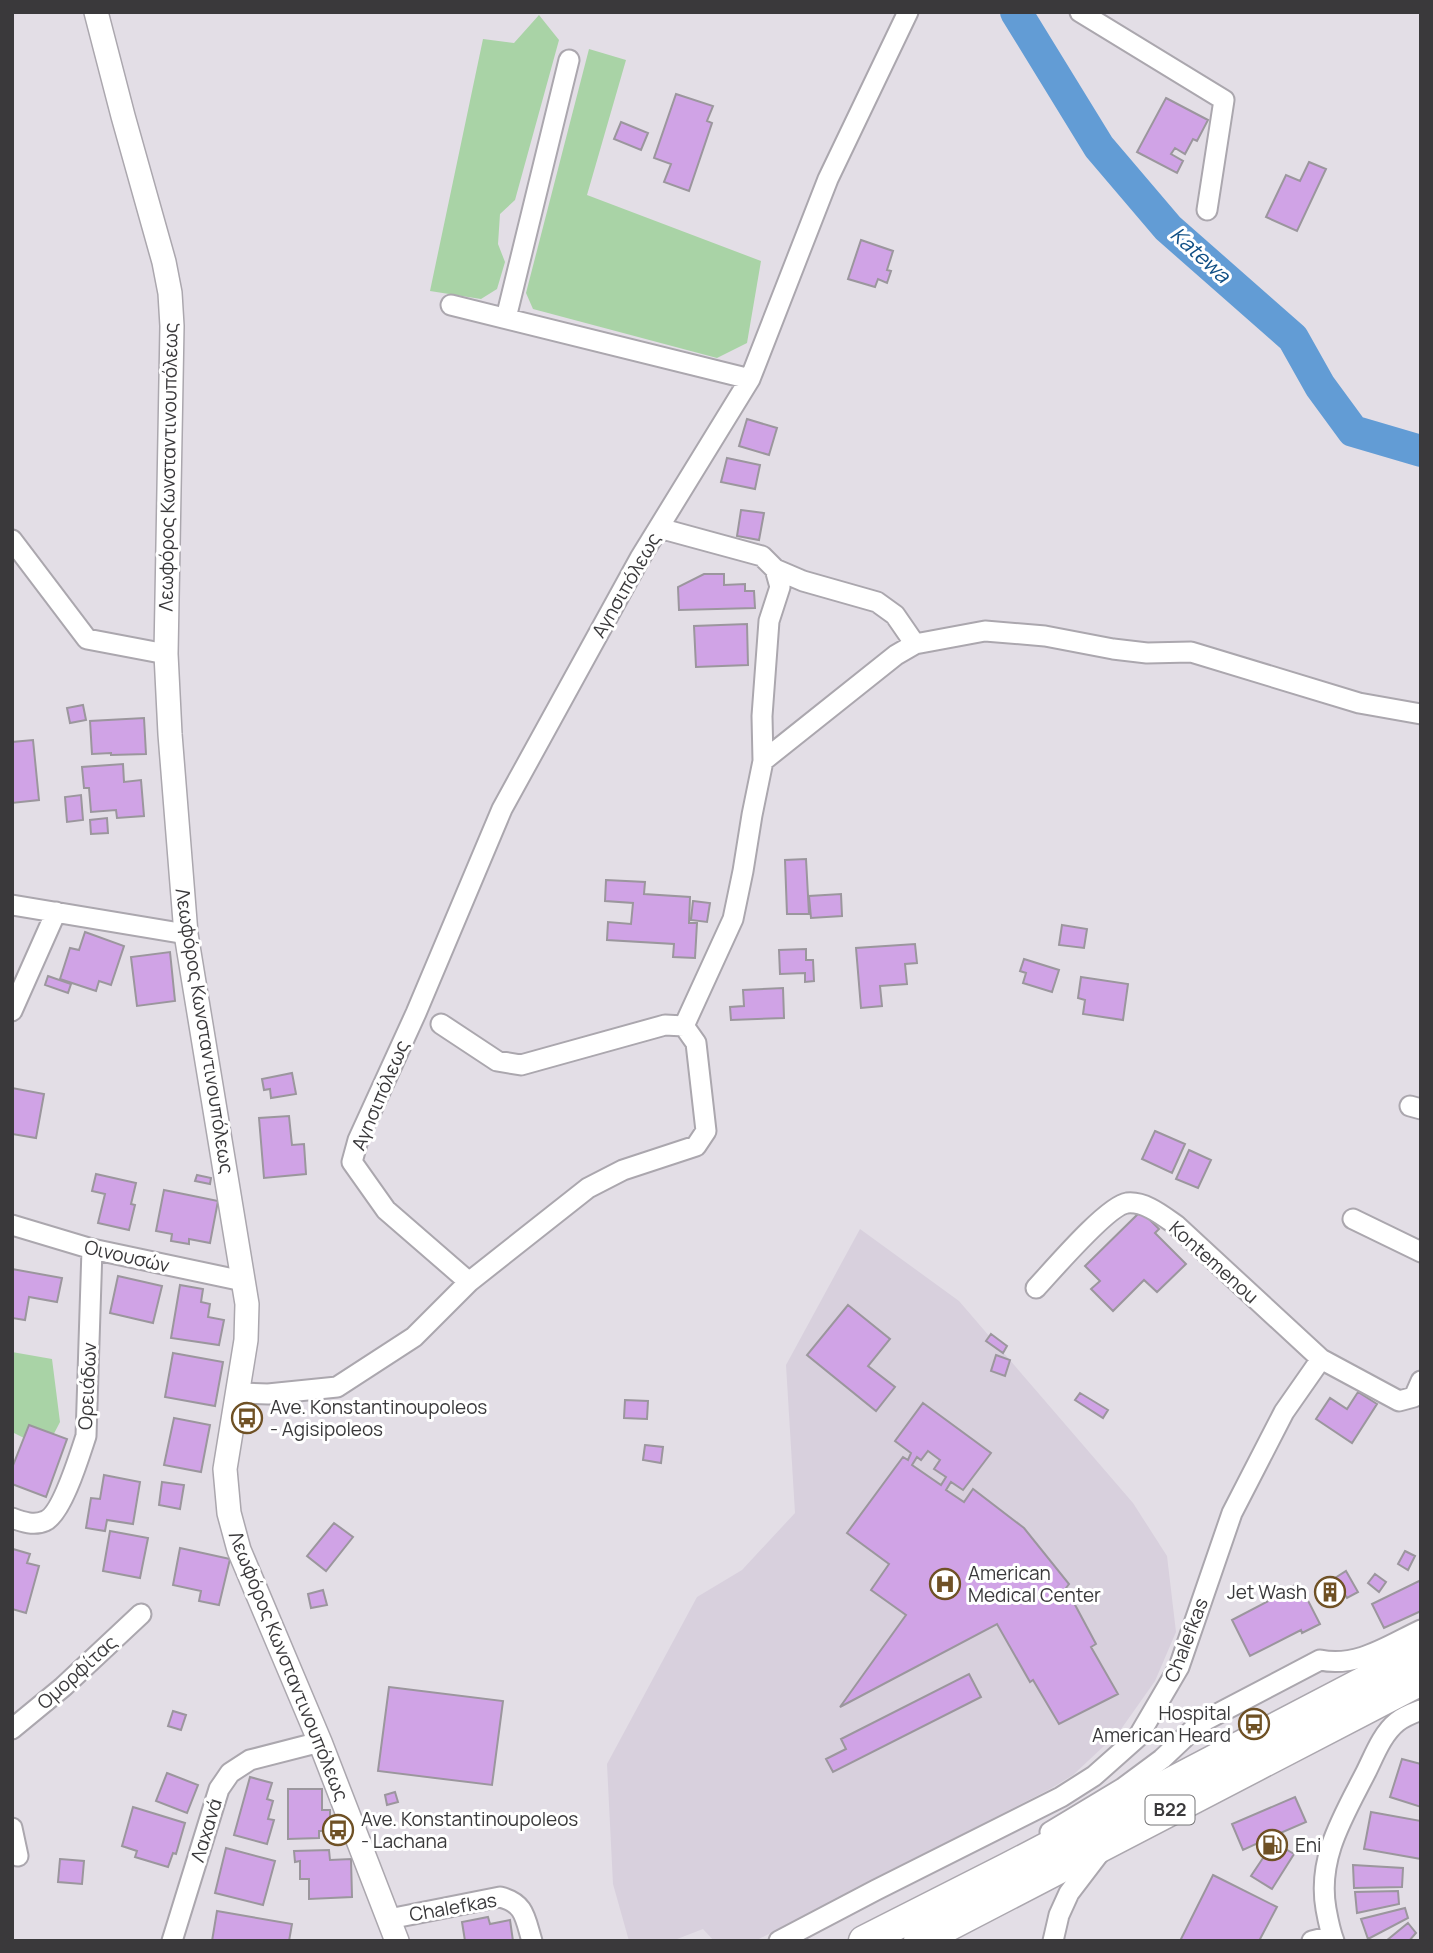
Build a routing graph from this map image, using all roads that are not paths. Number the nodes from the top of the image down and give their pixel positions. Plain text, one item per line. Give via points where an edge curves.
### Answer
1 (96, 12) edge
2 (908, 12) edge
3 (1080, 12) edge
4 (569, 60) dead end
5 (1208, 210) dead end
6 (451, 304) dead end
7 (506, 318) junction
8 (750, 379) junction
9 (659, 528) junction
10 (12, 540) edge
11 (775, 569) junction
12 (915, 644) junction
13 (166, 654) junction
14 (1421, 714) edge
15 (763, 761) junction
16 (12, 905) edge
17 (56, 912) junction
18 (186, 934) junction
19 (12, 1011) edge
20 (441, 1024) dead end
21 (684, 1026) junction
22 (1353, 1219) dead end
23 (12, 1225) edge
24 (92, 1249) junction
25 (1421, 1252) edge
26 (243, 1281) junction
27 (469, 1282) junction
28 (1035, 1288) dead end
29 (1321, 1359) junction
30 (1421, 1381) edge
31 (237, 1393) junction
32 (12, 1518) edge
33 (141, 1614) dead end
34 (1421, 1630) edge
35 (1421, 1652) edge
36 (1421, 1680) edge
37 (1421, 1710) edge
38 (12, 1730) edge
39 (1139, 1737) junction
40 (320, 1742) junction
41 (1162, 1759) junction
42 (12, 1828) edge
43 (1108, 1842) junction
44 (18, 1856) dead end
45 (1008, 1868) junction
46 (389, 1919) junction
47 (1333, 1938) edge
48 (172, 1941) edge
49 (397, 1941) edge
50 (532, 1941) edge
51 (779, 1941) edge
52 (864, 1941) edge
53 (919, 1941) edge
54 (1053, 1941) edge
55 (1312, 1941) edge

1 - 13 street, Λεωφόρος Κωνσταντινουπόλεως via 170,293
2 - 8 street, Αγησιπόλεως via 828,179
3 - 5 street via 1224,100
4 - 7 street
6 - 7 street
7 - 8 street
8 - 9 street, Αγησιπόλεως
9 - 11 street via 762,556
9 - 27 street, Αγησιπόλεως via 502,809 352,1162 386,1210
10 - 13 street via 87,639
11 - 12 street via 877,602 895,615
11 - 15 street via 780,587 769,621
12 - 14 street via 985,631 1147,653 1191,652 1359,704
12 - 15 street via 868,675
13 - 18 street, Λεωφόρος Κωνσταντινουπόλεως
15 - 21 street via 733,919
16 - 17 street
17 - 18 street
17 - 19 street
18 - 26 street, Λεωφόρος Κωνσταντινουπόλεως
20 - 21 street via 496,1061 521,1065 665,1025
21 - 27 street via 696,1042 706,1131 696,1146 623,1170 588,1188
22 - 25 street
23 - 24 street, Οινουσών
24 - 26 street, Οινουσών
24 - 32 street, Ορειάδων via 86,1436 50,1519 35,1524
26 - 31 street, Λεωφόρος Κωνσταντινουπόλεως via 246,1340
27 - 31 street via 414,1337 337,1387
28 - 29 street, Kontemenou via 1100,1220 1125,1203 1139,1204 1176,1226
29 - 30 street, Kontemenou via 1399,1401 1414,1397
29 - 39 street, Chalefkas via 1284,1412 1232,1513 1179,1667
31 - 40 street, Λεωφόρος Κωνσταντινουπόλεως via 225,1469 229,1513 239,1550
33 - 38 street, Ομορφίτας
34 - 41 street via 1358,1659 1320,1660 1200,1723
35 - 45 main road, B22
36 - 43 main road, B22
37 - 47 street via 1398,1721 1378,1747 1336,1829 1323,1882
39 - 41 street
39 - 51 street, Chalefkas via 1061,1797
40 - 46 street, Λεωφόρος Κωνσταντινουπόλεως
40 - 48 street, Λαχανά via 250,1760 230,1773 219,1788
41 - 45 street via 1036,1842
42 - 44 street
43 - 53 main road, B22
43 - 54 street via 1069,1893
45 - 52 main road, B22
46 - 49 street, Λεωφόρος Κωνσταντινουπόλεως
46 - 50 street, Chalefkas via 500,1897 519,1905
47 - 55 street

